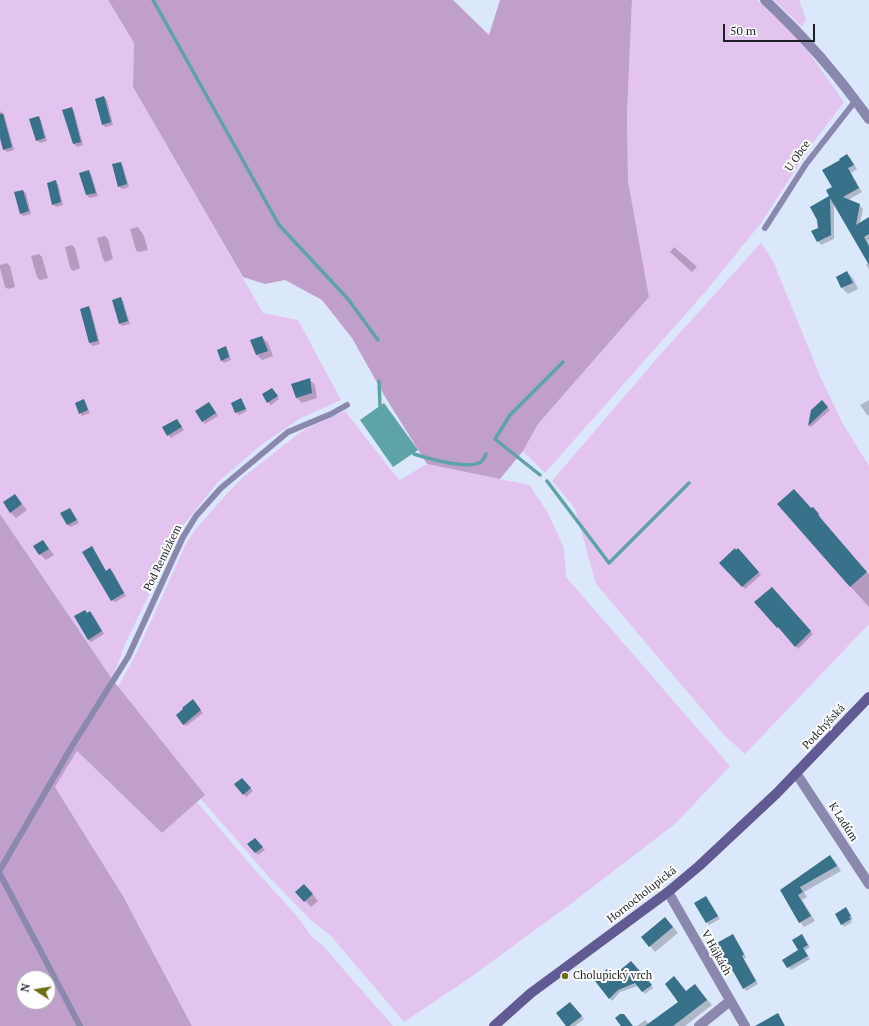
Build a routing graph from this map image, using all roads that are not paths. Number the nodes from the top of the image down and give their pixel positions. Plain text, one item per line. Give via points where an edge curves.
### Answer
1 (765, 0) edge
2 (856, 100) junction
3 (869, 119) edge
4 (765, 228) dead end
5 (347, 405) dead end
6 (869, 697) edge
7 (796, 773) junction
8 (0, 870) edge
9 (0, 874) edge
10 (869, 884) edge
11 (668, 892) junction
12 (730, 1001) junction
13 (80, 1026) edge
14 (494, 1026) edge
15 (699, 1026) edge
16 (745, 1026) edge

1 - 2 street via 826,62
2 - 3 street
2 - 4 lane, U Obce via 806,164
5 - 8 lane, Pod Remízkem via 288,432 221,488 196,516 183,537 128,657 72,746
6 - 7 street, Podchýšská
7 - 10 street, K Ladům
7 - 11 street, Hornocholupická
9 - 13 lane
11 - 12 street, V Hájkách
11 - 14 street, Hornocholupická via 531,993
12 - 15 street
12 - 16 street, V Hájkách

